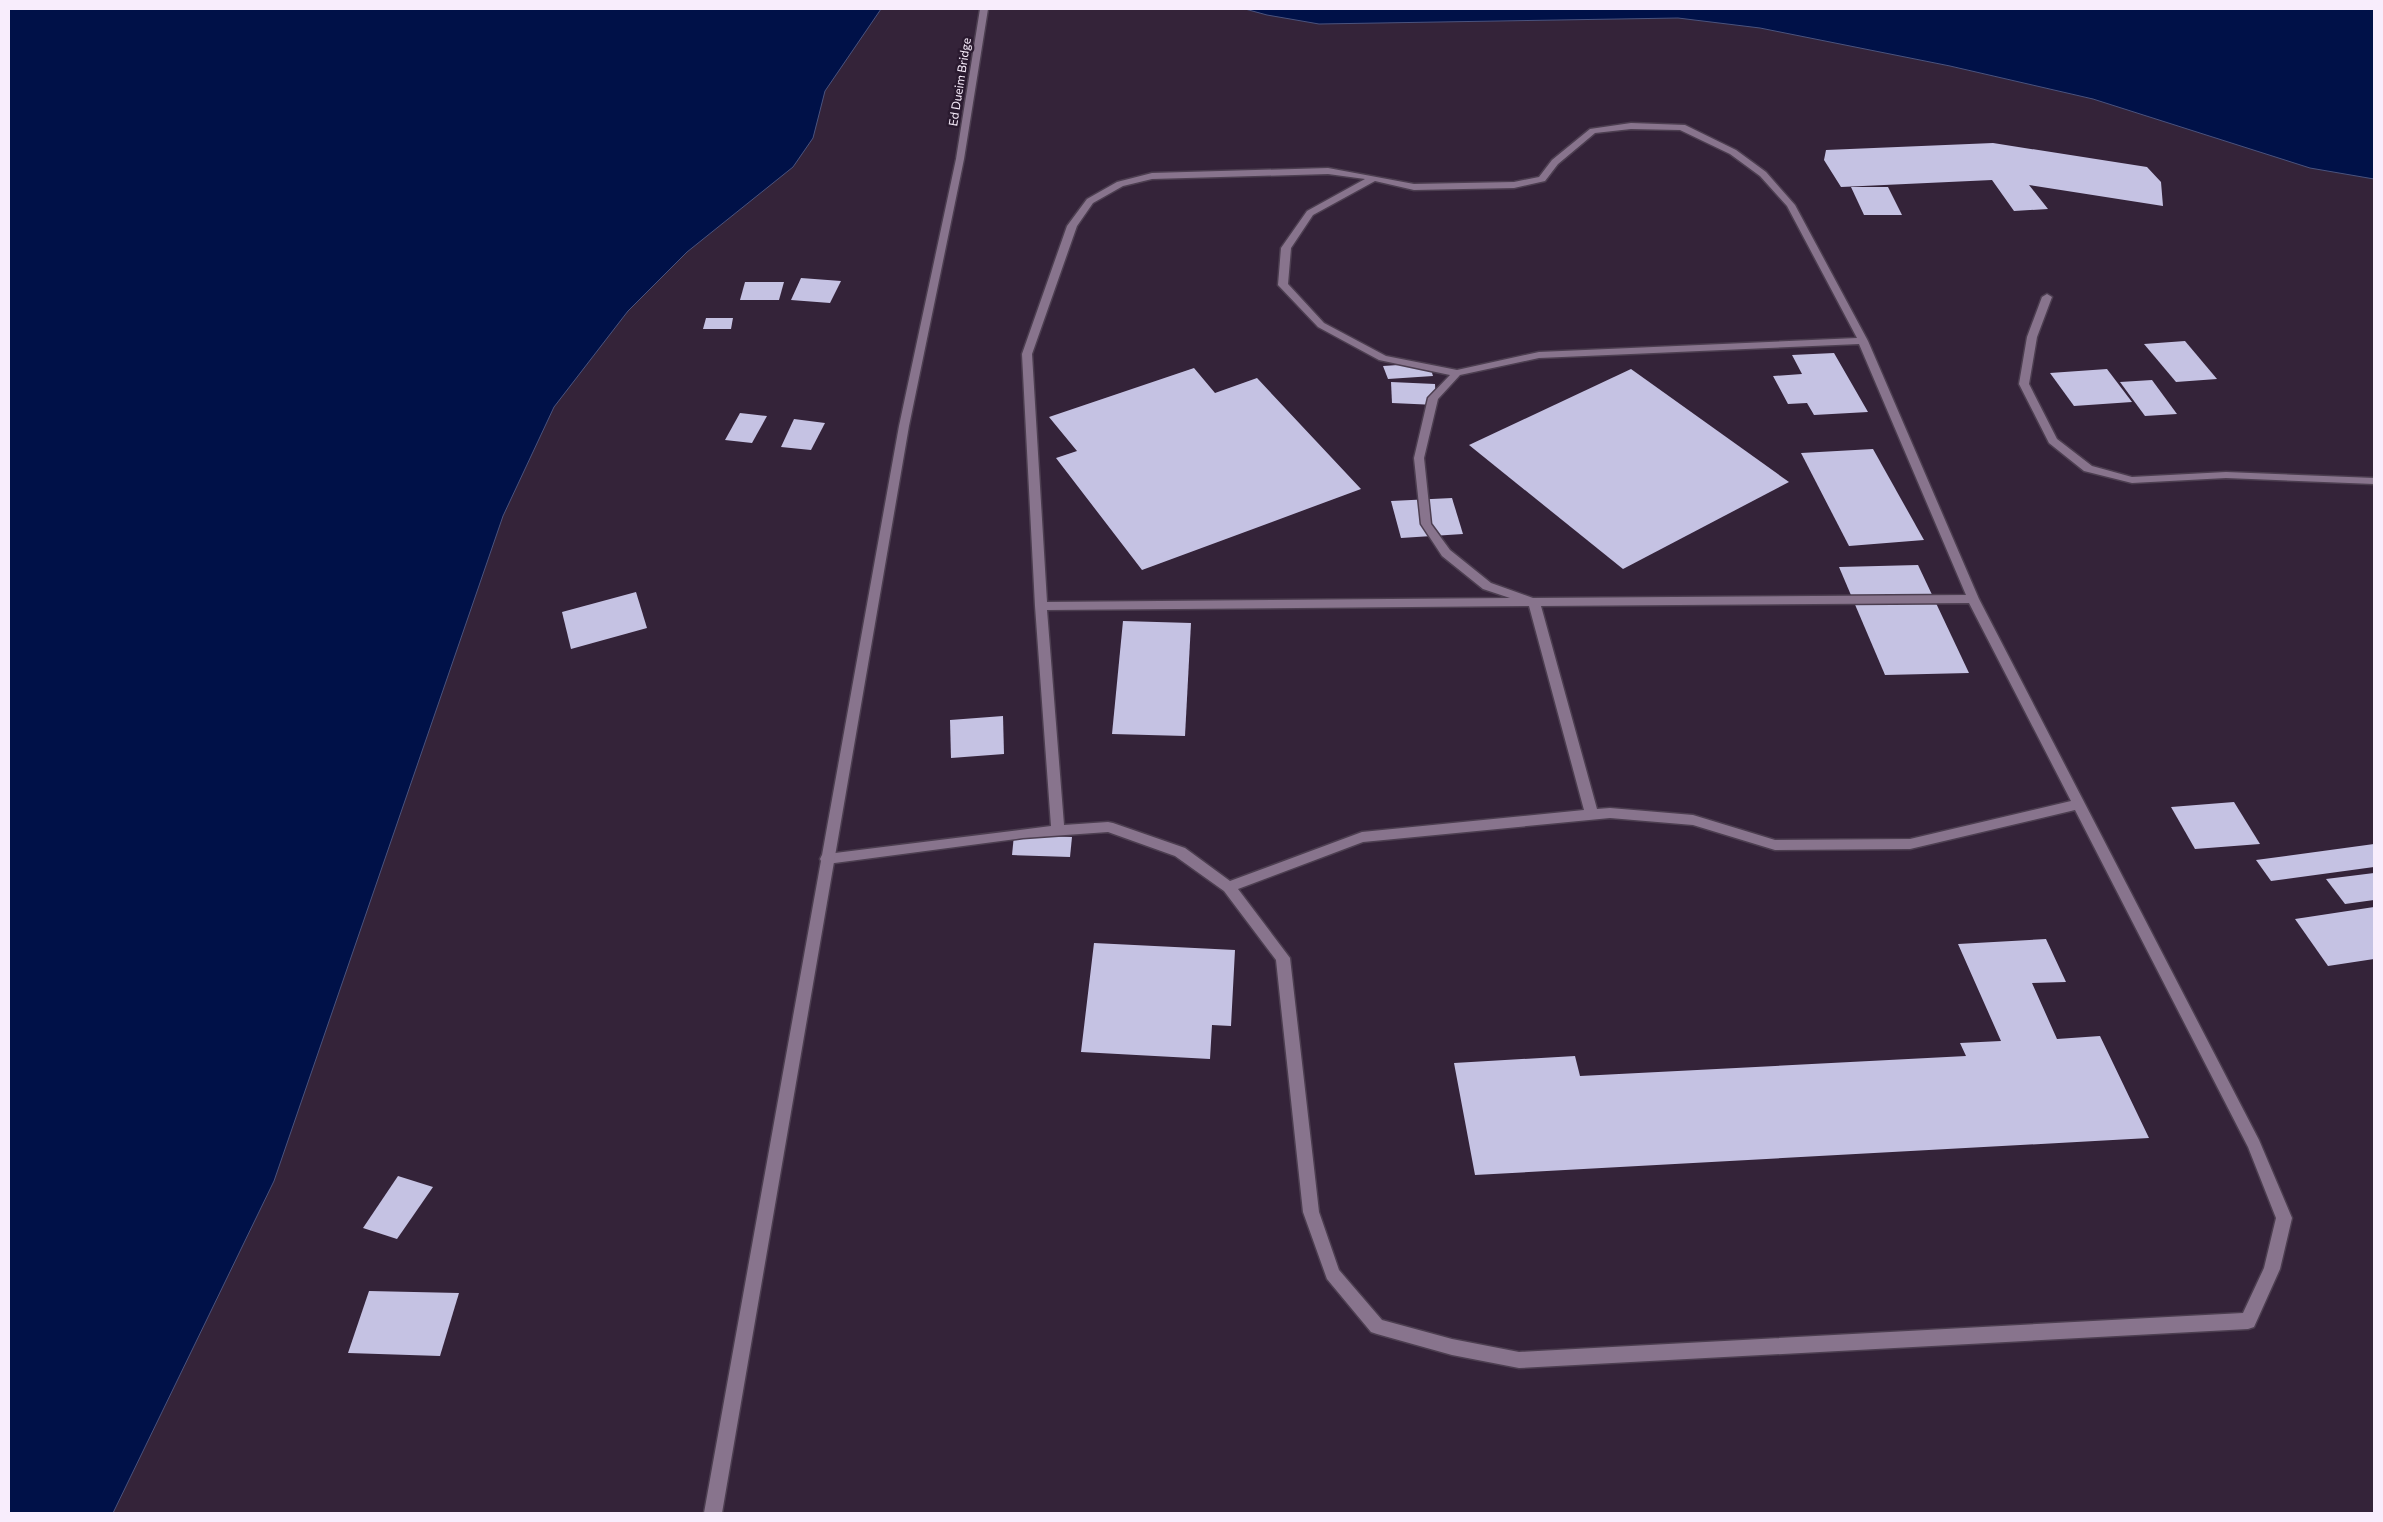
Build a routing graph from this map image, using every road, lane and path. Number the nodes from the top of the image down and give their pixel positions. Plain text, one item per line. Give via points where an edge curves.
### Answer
1 (984, 9) edge
2 (1374, 178) junction
3 (2047, 297) dead end
4 (1863, 341) junction
5 (1457, 373) junction
6 (2374, 481) edge
7 (1973, 599) junction
8 (1534, 603) junction
9 (1041, 606) junction
10 (2080, 804) junction
11 (1592, 815) junction
12 (1058, 831) junction
13 (827, 859) junction
14 (1229, 887) junction
15 (713, 1513) edge

1 - 13 main road, Ed Dueim Bridge via 960,158 904,426
2 - 4 main road via 1414,187 1514,185 1542,179 1555,162 1593,131 1632,126 1682,127 1733,152 1763,174 1791,205
2 - 5 main road via 1310,213 1286,248 1284,285 1320,325 1383,358
2 - 9 main road via 1328,172 1152,176 1120,184 1090,201 1072,226 1027,354
3 - 6 main road via 2032,336 2024,384 2053,441 2088,468 2132,480 2226,476
4 - 5 main road via 1539,355
4 - 7 main road
5 - 8 main road via 1433,398 1419,458 1426,524 1446,553 1487,586
7 - 8 main road
7 - 10 main road
8 - 9 main road
8 - 11 main road
9 - 12 main road
10 - 11 main road via 1910,844 1775,845 1693,820 1610,813
10 - 14 main road via 2254,1145 2284,1218 2272,1269 2248,1321 1519,1360 1452,1347 1377,1326 1333,1274 1311,1212 1283,958
11 - 14 main road via 1362,836
12 - 13 main road
12 - 14 main road via 1108,827 1180,852
13 - 15 main road, Ed Dueim Bridge

